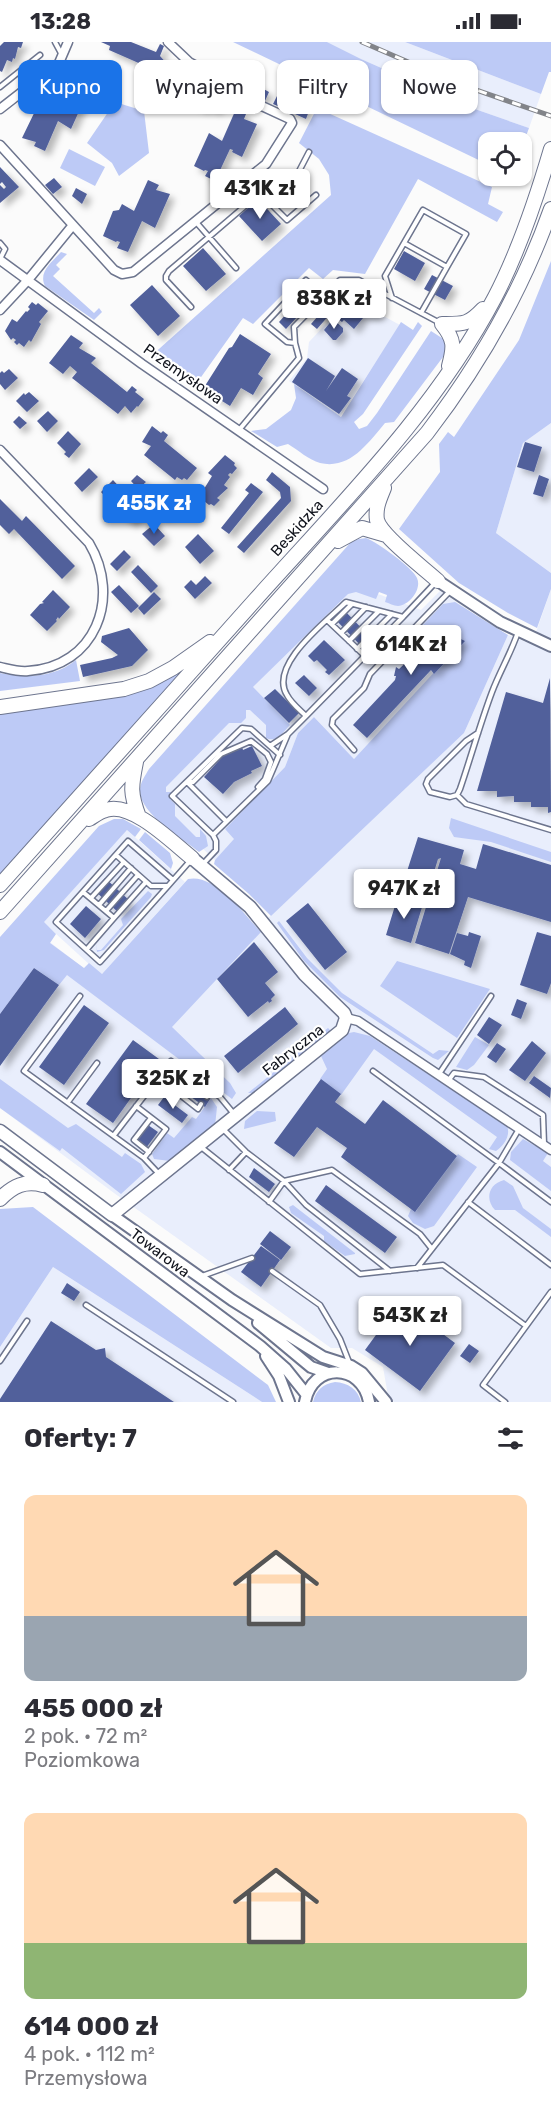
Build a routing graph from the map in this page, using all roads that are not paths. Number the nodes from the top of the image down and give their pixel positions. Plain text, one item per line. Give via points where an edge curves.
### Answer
1 (55, 42) edge
2 (68, 42) edge
3 (168, 42) edge
4 (40, 55) dead end
5 (62, 56) junction
6 (0, 87) edge
7 (0, 110) edge
8 (0, 145) edge
9 (309, 152) dead end
10 (550, 153) edge
11 (316, 195) dead end
12 (269, 203) junction
13 (551, 209) edge
14 (195, 221) junction
15 (73, 225) junction
16 (208, 237) junction
17 (0, 243) edge
18 (404, 243) junction
19 (0, 260) edge
20 (447, 267) junction
21 (236, 268) dead end
22 (28, 280) junction
23 (324, 296) junction
24 (495, 297) junction
25 (393, 298) junction
26 (191, 307) dead end
27 (0, 310) edge
28 (421, 313) junction
29 (442, 324) junction
30 (295, 343) junction
31 (446, 377) junction
32 (239, 430) junction
33 (0, 450) edge
34 (389, 478) junction
35 (323, 489) dead end
36 (386, 535) junction
37 (326, 548) junction
38 (438, 581) junction
39 (450, 590) junction
40 (353, 603) junction
41 (366, 607) junction
42 (380, 610) junction
43 (393, 614) junction
44 (403, 617) junction
45 (327, 620) junction
46 (332, 624) junction
47 (231, 627) junction
48 (519, 632) junction
49 (340, 633) junction
50 (349, 641) junction
51 (551, 646) edge
52 (357, 649) junction
53 (364, 656) junction
54 (0, 667) edge
55 (0, 707) edge
56 (306, 716) junction
57 (478, 733) junction
58 (288, 734) junction
59 (270, 746) junction
60 (354, 750) dead end
61 (217, 754) junction
62 (279, 755) junction
63 (136, 760) junction
64 (186, 782) junction
65 (253, 794) junction
66 (457, 795) junction
67 (140, 817) junction
68 (226, 821) junction
69 (80, 824) junction
70 (551, 830) edge
71 (213, 836) junction
72 (116, 855) junction
73 (124, 862) junction
74 (197, 862) junction
75 (130, 868) junction
76 (138, 875) junction
77 (173, 880) junction
78 (146, 882) junction
79 (0, 885) edge
80 (168, 886) junction
81 (83, 891) junction
82 (91, 898) junction
83 (99, 904) junction
84 (106, 911) junction
85 (0, 912) edge
86 (114, 918) junction
87 (87, 950) junction
88 (80, 996) dead end
89 (491, 996) dead end
90 (346, 1018) junction
91 (96, 1063) dead end
92 (183, 1070) junction
93 (373, 1071) dead end
94 (189, 1074) junction
95 (438, 1074) junction
96 (178, 1076) dead end
97 (185, 1080) dead end
98 (448, 1081) junction
99 (153, 1082) junction
100 (198, 1082) junction
101 (205, 1086) junction
102 (194, 1087) dead end
103 (211, 1091) junction
104 (201, 1092) dead end
105 (207, 1097) dead end
106 (68, 1102) junction
107 (201, 1104) dead end
108 (136, 1106) junction
109 (234, 1115) junction
110 (151, 1118) junction
111 (220, 1127) junction
112 (520, 1129) junction
113 (0, 1131) edge
114 (114, 1135) junction
115 (198, 1145) junction
116 (547, 1147) edge
117 (0, 1152) edge
118 (149, 1152) junction
119 (246, 1152) junction
120 (144, 1158) junction
121 (499, 1163) junction
122 (229, 1170) junction
123 (160, 1175) junction
124 (284, 1181) junction
125 (43, 1185) junction
126 (0, 1199) edge
127 (268, 1202) junction
128 (468, 1202) junction
129 (551, 1202) edge
130 (112, 1215) junction
131 (432, 1249) junction
132 (252, 1258) dead end
133 (551, 1265) edge
134 (417, 1268) junction
135 (272, 1271) dead end
136 (390, 1271) junction
137 (199, 1277) junction
138 (551, 1292) edge
139 (232, 1300) junction
140 (86, 1305) dead end
141 (27, 1320) dead end
142 (526, 1326) junction
143 (260, 1346) junction
144 (0, 1361) edge
145 (351, 1366) junction
146 (328, 1373) junction
147 (306, 1398) edge
148 (233, 1402) edge
149 (289, 1402) edge
150 (369, 1402) edge
151 (386, 1402) edge
152 (505, 1402) edge

1 - 5 lane
2 - 5 street
3 - 14 street via 189,62 291,122 266,164
4 - 6 lane
5 - 7 street via 59,63
8 - 15 street
9 - 12 lane via 296,177
10 - 24 main road, Beskidzka
11 - 12 lane via 289,220
12 - 16 lane via 258,195
13 - 34 main road via 526,273 486,349 446,408
14 - 15 street via 135,270 124,274 114,270
14 - 16 lane
15 - 22 street
16 - 21 lane
16 - 26 lane via 166,276
17 - 19 lane via 5,249
18 - 20 lane
18 - 20 lane via 423,210 466,234
18 - 25 lane via 385,276
19 - 22 street, Przemysłowa
20 - 28 lane
22 - 27 street
22 - 32 street, Przemysłowa
23 - 25 lane via 340,280 359,280
23 - 30 lane via 294,327
23 - 30 lane via 306,280 265,324 287,342
24 - 29 main road via 472,321
24 - 31 main road, Beskidzka
25 - 28 lane
28 - 29 lane
29 - 31 main road via 452,336 453,352
30 - 32 lane via 300,358
31 - 47 main road, Beskidzka via 411,424
32 - 35 street, Przemysłowa
33 - 54 street via 89,543 98,558 102,610 88,640 67,661 25,672
34 - 36 main road via 377,506 377,522
34 - 37 main road
36 - 37 main road via 362,528
36 - 38 main road
37 - 63 main road
38 - 39 street
38 - 44 lane
39 - 48 street
39 - 60 lane via 333,719 336,732
40 - 41 lane
40 - 45 lane via 346,602
40 - 46 lane
41 - 42 lane
41 - 49 lane
42 - 43 lane
42 - 50 lane
43 - 44 lane
43 - 52 lane
44 - 53 lane
45 - 46 lane
45 - 56 lane via 292,656 282,681 286,695
46 - 49 lane
47 - 55 main road via 148,681 124,689
47 - 79 main road, Beskidzka
48 - 51 street
48 - 57 lane
49 - 50 lane
50 - 52 lane
52 - 53 lane
53 - 56 lane
56 - 58 lane
57 - 66 lane
57 - 66 lane via 426,784 430,792
58 - 59 lane
58 - 62 lane
59 - 61 lane via 246,728 238,730
59 - 62 lane
61 - 64 lane via 193,782
61 - 65 lane via 248,741 267,754 271,765
62 - 65 lane via 268,781
63 - 67 main road via 132,798
63 - 69 main road
64 - 68 lane
64 - 71 lane via 172,796
65 - 68 lane
66 - 70 lane via 466,804
67 - 69 main road via 121,809 107,809
67 - 74 main road
68 - 71 lane
69 - 85 main road
71 - 74 lane via 216,850
72 - 73 lane
72 - 77 lane via 128,841
72 - 81 lane
73 - 75 lane
73 - 82 lane
74 - 77 lane
74 - 90 main road via 250,907
75 - 76 lane
75 - 83 lane
76 - 78 lane
76 - 84 lane
77 - 80 lane
78 - 80 lane via 151,886
78 - 86 lane
80 - 87 lane via 100,962
81 - 82 lane
81 - 87 lane via 56,922
82 - 83 lane
83 - 84 lane
84 - 86 lane
86 - 87 lane
88 - 106 lane via 24,1071
89 - 95 lane
90 - 95 street via 358,1021
90 - 109 main road, Fabryczna via 342,1030
91 - 106 lane
92 - 94 lane
92 - 96 lane
92 - 99 lane via 171,1061
93 - 121 lane
94 - 97 lane
94 - 100 lane
95 - 98 street
98 - 112 street
98 - 116 lane via 454,1073 484,1077 543,1115
99 - 107 lane via 171,1085 198,1109
99 - 108 lane
100 - 101 lane
100 - 102 lane
101 - 103 lane
101 - 104 lane
103 - 105 lane
103 - 109 lane
106 - 114 lane
108 - 110 lane
108 - 114 lane
109 - 111 main road, Fabryczna
110 - 118 lane via 134,1140
110 - 118 lane via 166,1129
111 - 115 main road, Fabryczna
111 - 119 lane
112 - 116 street
112 - 121 lane
113 - 130 main road, Towarowa
114 - 120 lane
115 - 122 lane
115 - 123 main road, Fabryczna
117 - 125 street, Towarowa
118 - 120 lane
119 - 122 lane
119 - 124 lane
120 - 123 lane
121 - 128 lane
121 - 129 lane
122 - 127 lane
123 - 130 main road, Fabryczna
124 - 127 lane
124 - 131 lane via 332,1170 420,1234
124 - 136 lane via 306,1206
125 - 126 main road via 22,1184
125 - 143 street, Towarowa
127 - 136 lane via 360,1274
128 - 131 lane
128 - 133 lane
130 - 137 street, Towarowa
131 - 134 lane
132 - 137 lane
134 - 136 lane
134 - 142 lane via 443,1265
135 - 145 lane via 320,1305
137 - 139 street, Towarowa
138 - 142 lane
139 - 145 street via 323,1358
139 - 146 street via 311,1367
140 - 148 lane
141 - 144 lane
142 - 152 lane via 483,1385
143 - 147 street, Towarowa via 286,1369
143 - 149 street via 279,1376
145 - 151 street via 362,1373
146 - 147 street via 311,1385
146 - 150 street via 355,1377 367,1392

